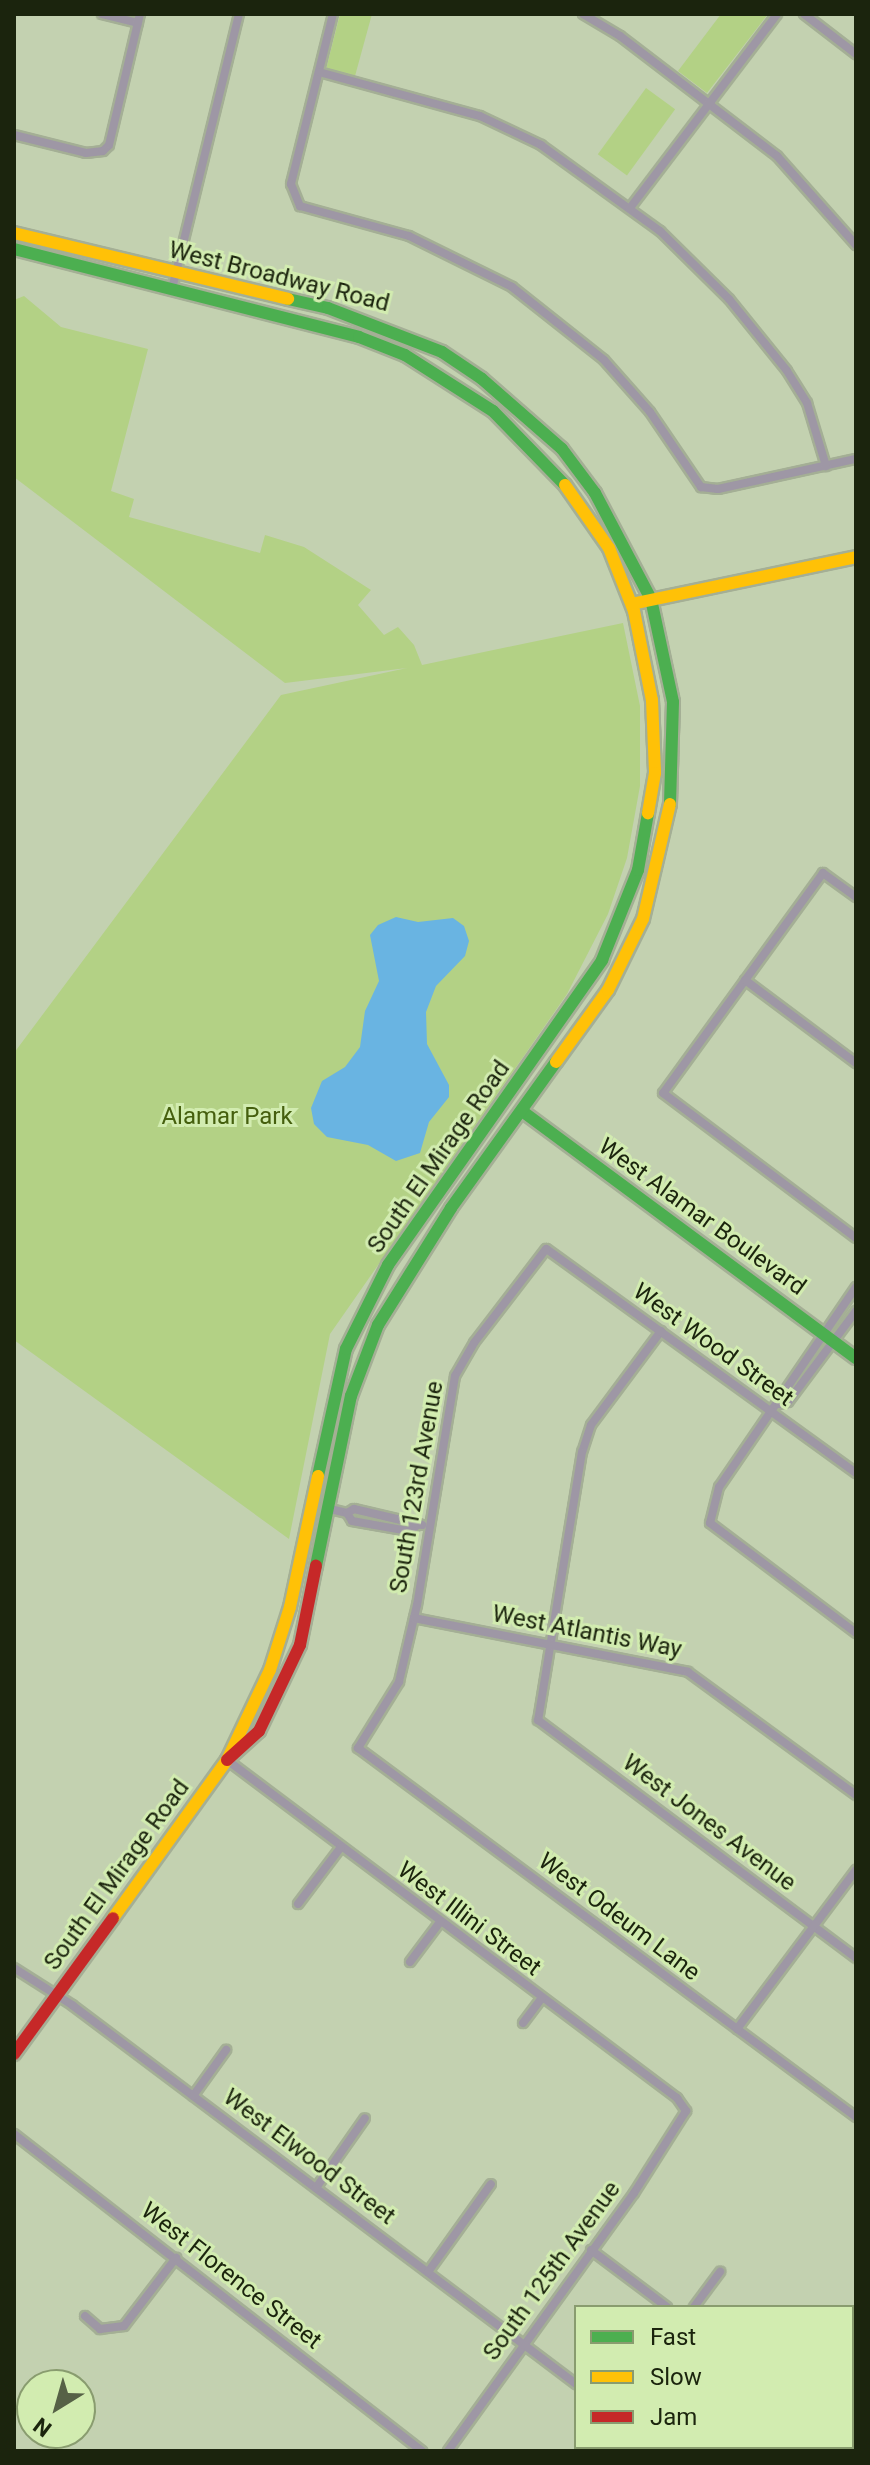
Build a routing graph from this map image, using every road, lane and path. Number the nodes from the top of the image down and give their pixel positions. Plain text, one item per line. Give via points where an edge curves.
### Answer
1 (102, 14) edge
2 (239, 14) edge
3 (333, 14) edge
4 (583, 14) edge
5 (777, 14) edge
6 (804, 14) edge
7 (139, 18) edge
8 (856, 54) edge
9 (319, 72) junction
10 (710, 102) junction
11 (14, 135) edge
12 (630, 208) junction
13 (14, 233) edge
14 (856, 245) edge
15 (14, 249) edge
16 (175, 273) junction
17 (172, 289) junction
18 (856, 459) edge
19 (826, 466) junction
20 (856, 557) edge
21 (651, 599) junction
22 (632, 604) junction
23 (856, 897) edge
24 (745, 980) junction
25 (856, 1063) edge
26 (522, 1111) junction
27 (856, 1238) edge
28 (546, 1249) joint
29 (856, 1287) edge
30 (856, 1311) edge
31 (661, 1331) junction
32 (827, 1337) junction
33 (856, 1358) edge
34 (776, 1408) junction
35 (856, 1473) edge
36 (330, 1509) junction
37 (430, 1527) junction
38 (414, 1618) junction
39 (856, 1633) edge
40 (550, 1644) junction
41 (358, 1748) joint
42 (227, 1760) junction
43 (856, 1795) edge
44 (341, 1847) junction
45 (856, 1870) edge
46 (298, 1904) dead end
47 (440, 1922) junction
48 (814, 1927) junction
49 (856, 1958) edge
50 (410, 1962) dead end
51 (14, 1968) edge
52 (55, 1997) junction
53 (542, 1998) junction
54 (523, 2023) dead end
55 (737, 2029) junction
56 (226, 2050) dead end
57 (14, 2054) edge
58 (193, 2096) junction
59 (686, 2111) joint
60 (856, 2117) edge
61 (365, 2118) dead end
62 (14, 2134) edge
63 (491, 2184) dead end
64 (316, 2188) junction
65 (591, 2250) junction
66 (176, 2258) junction
67 (428, 2272) junction
68 (720, 2272) dead end
69 (664, 2305) edge
70 (695, 2305) edge
71 (85, 2316) dead end
72 (524, 2344) junction
73 (574, 2382) edge
74 (422, 2451) edge
75 (448, 2451) edge

1 - 7 street
2 - 16 street
3 - 9 street
4 - 10 street
5 - 10 street
6 - 8 street
7 - 11 street via 109,145 103,151 86,153
9 - 12 street via 480,116 541,145
9 - 19 street via 292,197 300,206 409,236 512,287 604,360 650,412 701,487 718,489
10 - 12 street
10 - 14 street via 777,156
12 - 19 street via 689,255 787,371 807,403
13 - 16 main road, West Broadway Road
15 - 17 main road, West Broadway Road
16 - 17 street
16 - 21 main road, West Broadway Road via 382,325 442,352 482,379 562,449 595,493
17 - 22 main road, West Broadway Road via 359,337 445,377 503,420 578,499 609,548
18 - 19 street
20 - 21 main road
21 - 22 main road
21 - 26 main road, South El Mirage Road via 673,702 672,793 656,881 608,990
22 - 42 main road, South El Mirage Road via 652,700 655,761 650,819 634,884 602,960 366,1304 333,1393 290,1607 270,1670
23 - 24 street via 823,873
24 - 25 street
24 - 27 street via 663,1093
26 - 32 main road, West Alamar Boulevard
26 - 36 main road, South El Mirage Road via 409,1271 378,1325 351,1396
28 - 31 street, West Wood Street
28 - 37 street, South 123rd Avenue via 455,1376
29 - 32 street
30 - 32 street
31 - 34 street, West Wood Street
31 - 40 street via 587,1438
32 - 33 main road, West Alamar Boulevard
32 - 34 street via 777,1395
34 - 35 street, West Wood Street
34 - 39 street via 719,1487 710,1523
36 - 37 street via 347,1513 352,1521 409,1531 419,1524
36 - 42 main road, South El Mirage Road via 300,1645 259,1731
37 - 38 street, South 123rd Avenue
38 - 40 street, West Atlantis Way
38 - 41 street, South 123rd Avenue via 399,1682
40 - 43 street, West Atlantis Way via 688,1672
40 - 48 street, West Jones Avenue via 538,1720
41 - 55 street, West Odeum Lane
42 - 44 street, West Illini Street
42 - 52 main road, South El Mirage Road
44 - 46 street
44 - 47 street, West Illini Street
45 - 48 street
47 - 50 street
47 - 53 street, West Illini Street
48 - 49 street, West Jones Avenue
48 - 55 street
51 - 52 street, West Elwood Street
52 - 57 main road, South El Mirage Road
52 - 58 street, West Elwood Street
53 - 54 street
53 - 59 street, West Illini Street via 677,2098
55 - 60 street, West Odeum Lane
56 - 58 street
58 - 64 street, West Elwood Street
59 - 65 street, South 125th Avenue
61 - 64 street
62 - 66 street, West Florence Street
63 - 67 street
64 - 67 street, West Elwood Street
65 - 69 street
65 - 72 street, South 125th Avenue
66 - 71 street via 124,2326 100,2329
66 - 74 street, West Florence Street
67 - 72 street, West Elwood Street
68 - 70 street
72 - 73 street, West Elwood Street
72 - 75 street, South 125th Avenue

